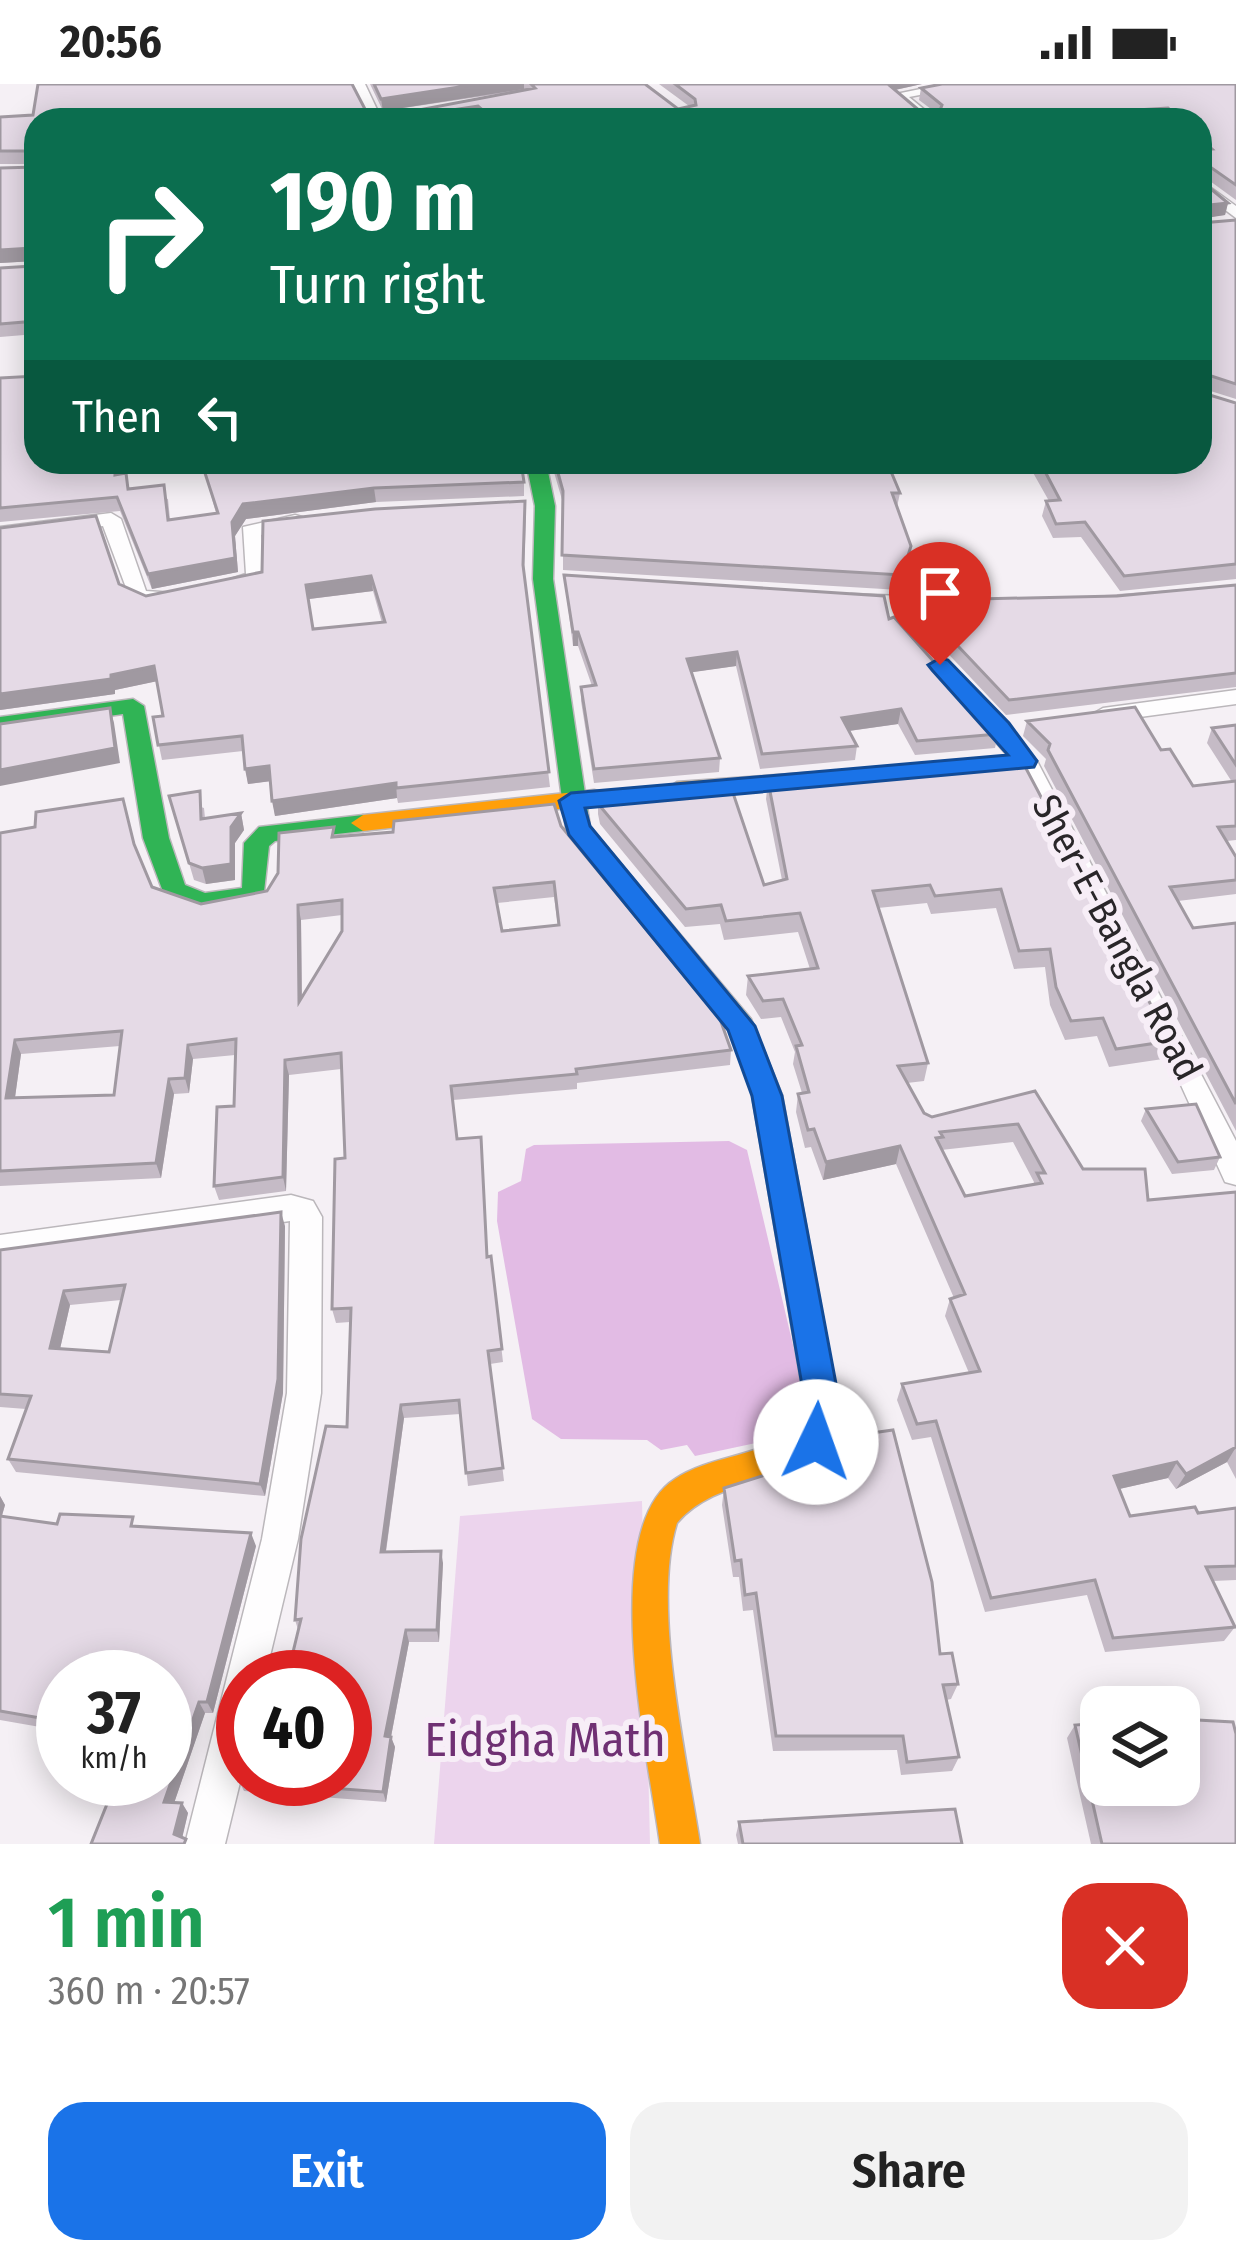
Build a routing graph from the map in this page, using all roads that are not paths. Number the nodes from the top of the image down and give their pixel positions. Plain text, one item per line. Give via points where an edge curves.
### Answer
1 (971, 84) edge
2 (894, 90) edge
3 (1212, 194) edge
4 (1236, 213) edge
5 (535, 474) edge
6 (317, 519) edge
7 (0, 533) edge
8 (834, 599) edge
9 (899, 602) junction
10 (996, 605) edge
11 (1236, 697) edge
12 (1074, 719) edge
13 (0, 724) edge
14 (839, 778) edge
15 (571, 801) junction
16 (1236, 1173) edge
17 (0, 1248) edge
18 (253, 1650) edge
19 (216, 1799) edge
20 (205, 1844) edge
21 (680, 1844) edge

1 - 2 street
3 - 4 street
5 - 15 street
6 - 7 street via 254,527 254,580 149,600 138,597 111,520
8 - 9 street
9 - 10 street
9 - 16 street, Sher-E-Bangla Road via 896,616 913,639 1014,727 1014,762 1194,1082
11 - 12 street
13 - 15 street via 133,706 170,884 183,898 204,902 254,895 257,843 268,833
14 - 15 street
15 - 21 street via 578,829 741,1026 767,1096 826,1421 796,1458 754,1464 688,1491 661,1516 651,1539
17 - 18 street via 291,1208 307,1217 304,1393
19 - 20 street

